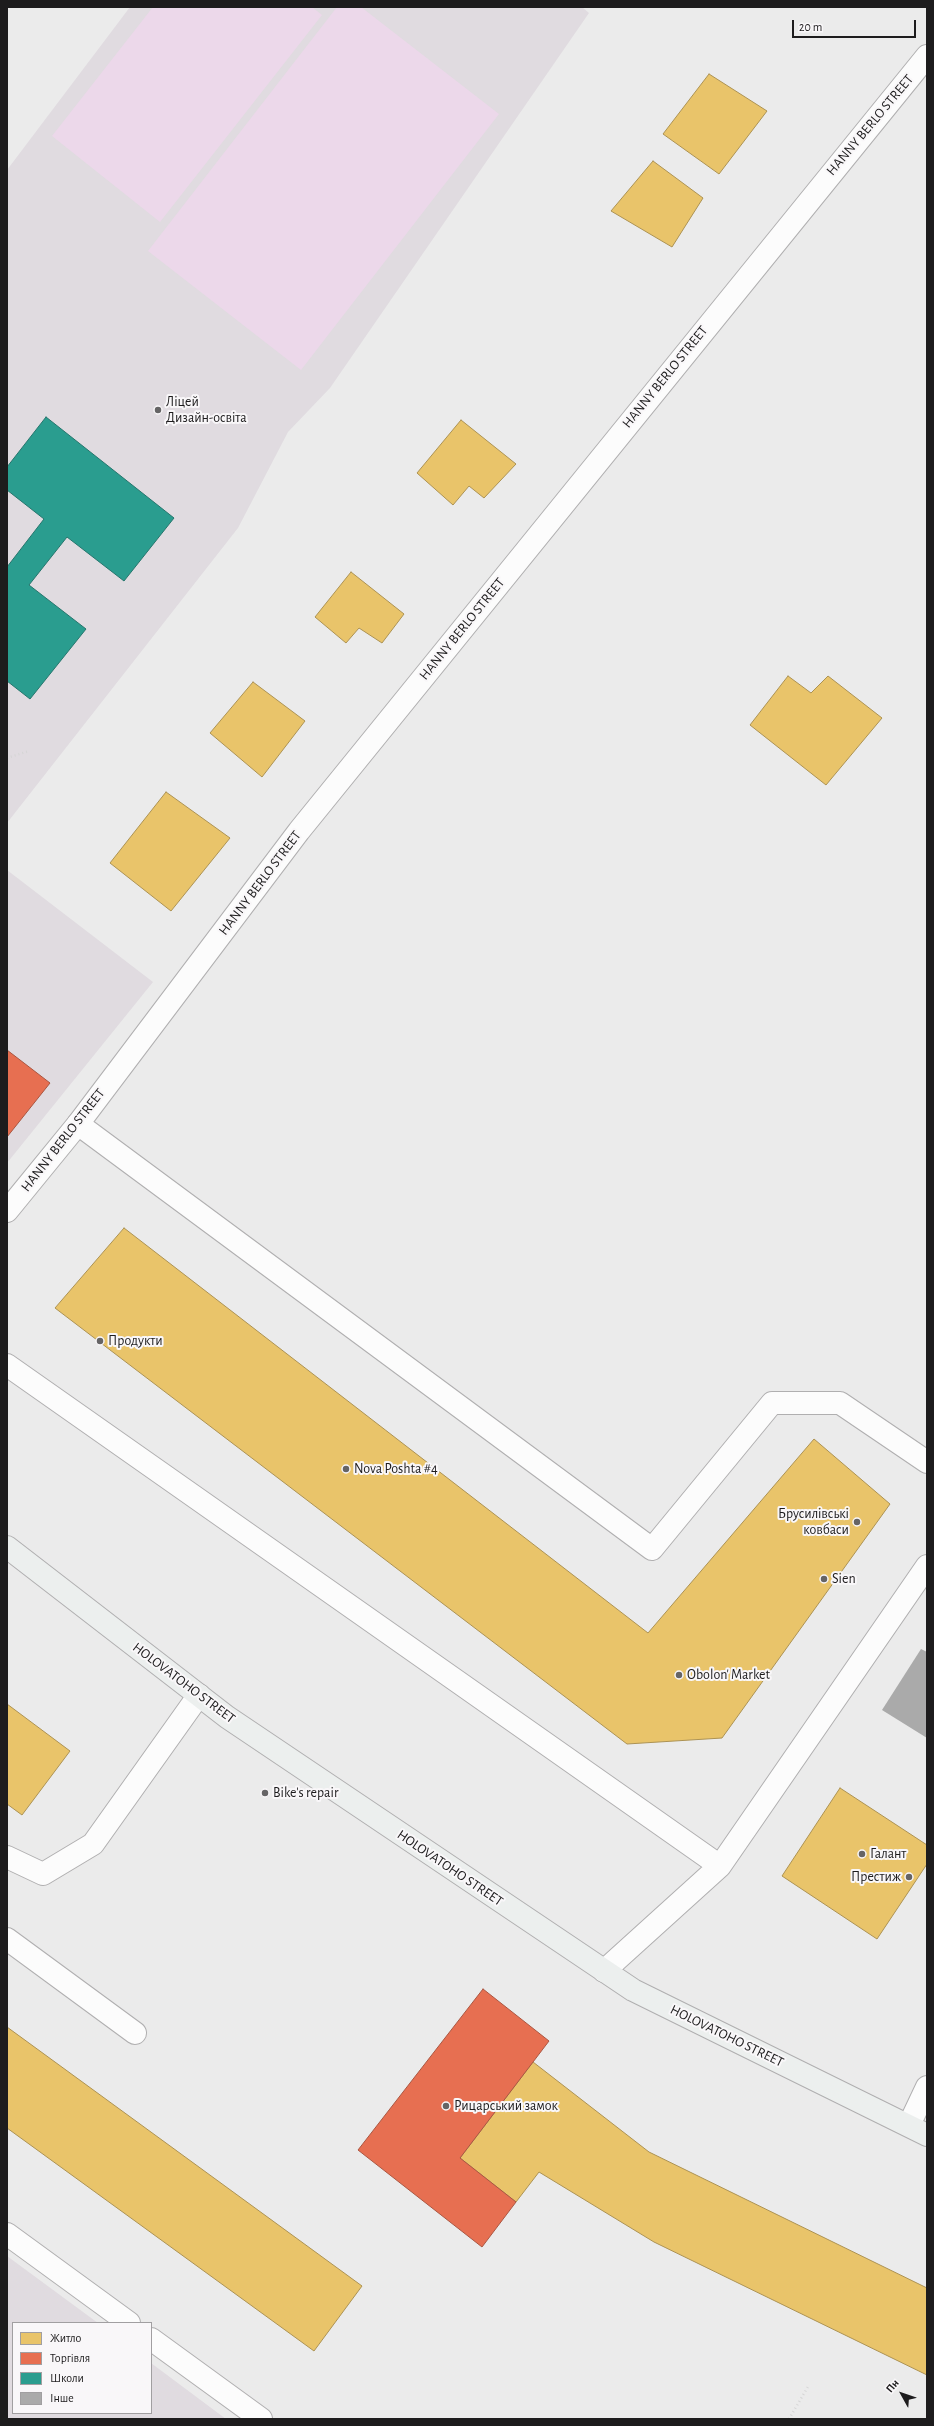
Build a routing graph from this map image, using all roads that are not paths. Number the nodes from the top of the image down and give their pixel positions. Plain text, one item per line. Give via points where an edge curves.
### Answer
1 (927, 56) edge
2 (78, 1124) junction
3 (7, 1210) edge
4 (7, 1366) edge
5 (927, 1462) edge
6 (7, 1547) edge
7 (927, 1566) edge
8 (199, 1695) junction
9 (7, 1857) edge
10 (720, 1866) junction
11 (7, 1940) edge
12 (604, 1971) junction
13 (135, 2033) dead end
14 (927, 2087) edge
15 (918, 2130) edge
16 (7, 2234) edge
17 (128, 2322) edge
18 (152, 2340) edge
19 (261, 2419) edge

1 - 2 street, HANNY BERLO STREET via 299,831
2 - 3 street, HANNY BERLO STREET
2 - 5 street via 652,1549 772,1403 840,1403
4 - 10 street
6 - 8 main road, HOLOVATOHO STREET
7 - 10 street
8 - 9 street via 93,1844 43,1874
8 - 12 main road, HOLOVATOHO STREET via 226,1717
10 - 12 street
11 - 13 street
12 - 15 main road, HOLOVATOHO STREET via 633,1990
14 - 15 street
16 - 17 street
18 - 19 street

